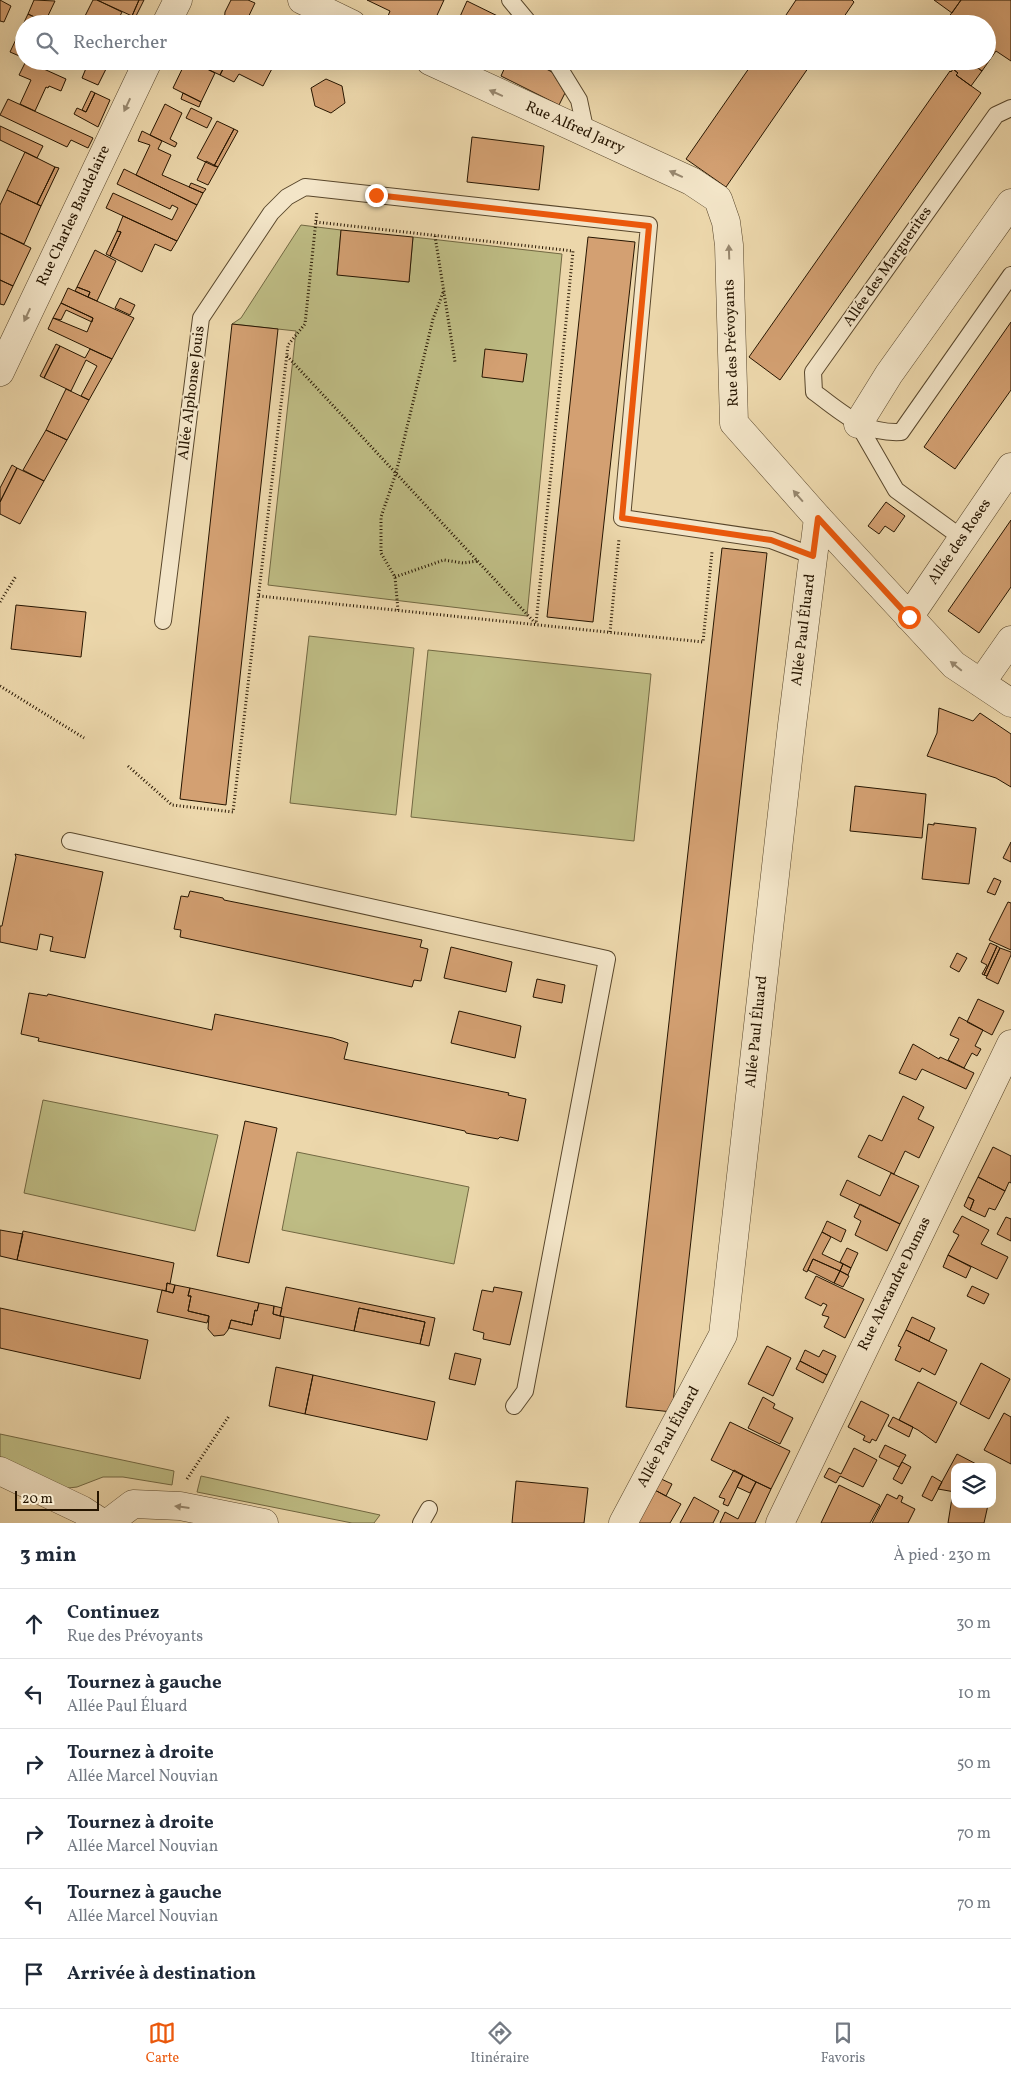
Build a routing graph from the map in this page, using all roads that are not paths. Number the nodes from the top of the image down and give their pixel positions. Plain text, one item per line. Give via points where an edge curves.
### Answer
1 (178, 0) edge
2 (302, 0) edge
3 (510, 0) edge
4 (170, 15) edge
5 (333, 15) edge
6 (522, 15) edge
7 (144, 70) edge
8 (450, 70) edge
9 (561, 70) edge
10 (1011, 108) edge
11 (586, 133) junction
12 (718, 199) joint
13 (1011, 203) edge
14 (1011, 274) edge
15 (0, 372) edge
16 (858, 424) junction
17 (1011, 467) edge
18 (818, 518) junction
19 (962, 538) junction
20 (813, 556) junction
21 (909, 617) junction
22 (163, 621) dead end
23 (1011, 640) edge
24 (981, 683) junction
25 (1011, 703) edge
26 (70, 841) dead end
27 (1011, 1044) edge
28 (514, 1406) dead end
29 (0, 1471) edge
30 (102, 1523) edge
31 (108, 1523) edge
32 (264, 1523) edge
33 (623, 1523) edge
34 (780, 1523) edge

1 - 4 street
2 - 5 street
3 - 6 lane
7 -> 15 street, Rue Charles Baudelaire
11 -> 8 street, Rue Alfred Jarry
9 - 11 lane via 579,100
10 - 16 lane, Allée des Marguerites via 996,115 813,372 814,392
12 -> 11 street, Rue Alfred Jarry via 691,181
18 -> 12 street, Rue des Prévoyants via 734,423 729,245
13 - 16 street via 889,374
14 - 16 lane, Allée des Marguerites via 901,432 885,433
16 - 19 lane, Allée des Marguerites via 896,490
17 - 19 street, Allée des Roses
18 - 20 street, Allée Paul Éluard
18 - 21 street, Rue des Prévoyants
19 - 21 street, Allée des Roses
20 - 22 lane, Allée Alphonse Jouis via 771,540 622,518 649,226 305,187 287,197 271,213 201,318
20 - 33 street, Allée Paul Éluard via 723,1335
24 -> 21 street, Rue des Prévoyants via 954,665
23 - 24 street
24 - 25 street, Rue des Prévoyants
26 - 28 lane via 607,959 525,1391
27 - 34 street, Rue Alexandre Dumas
29 - 30 street
32 -> 31 street via 180,1506 133,1504

